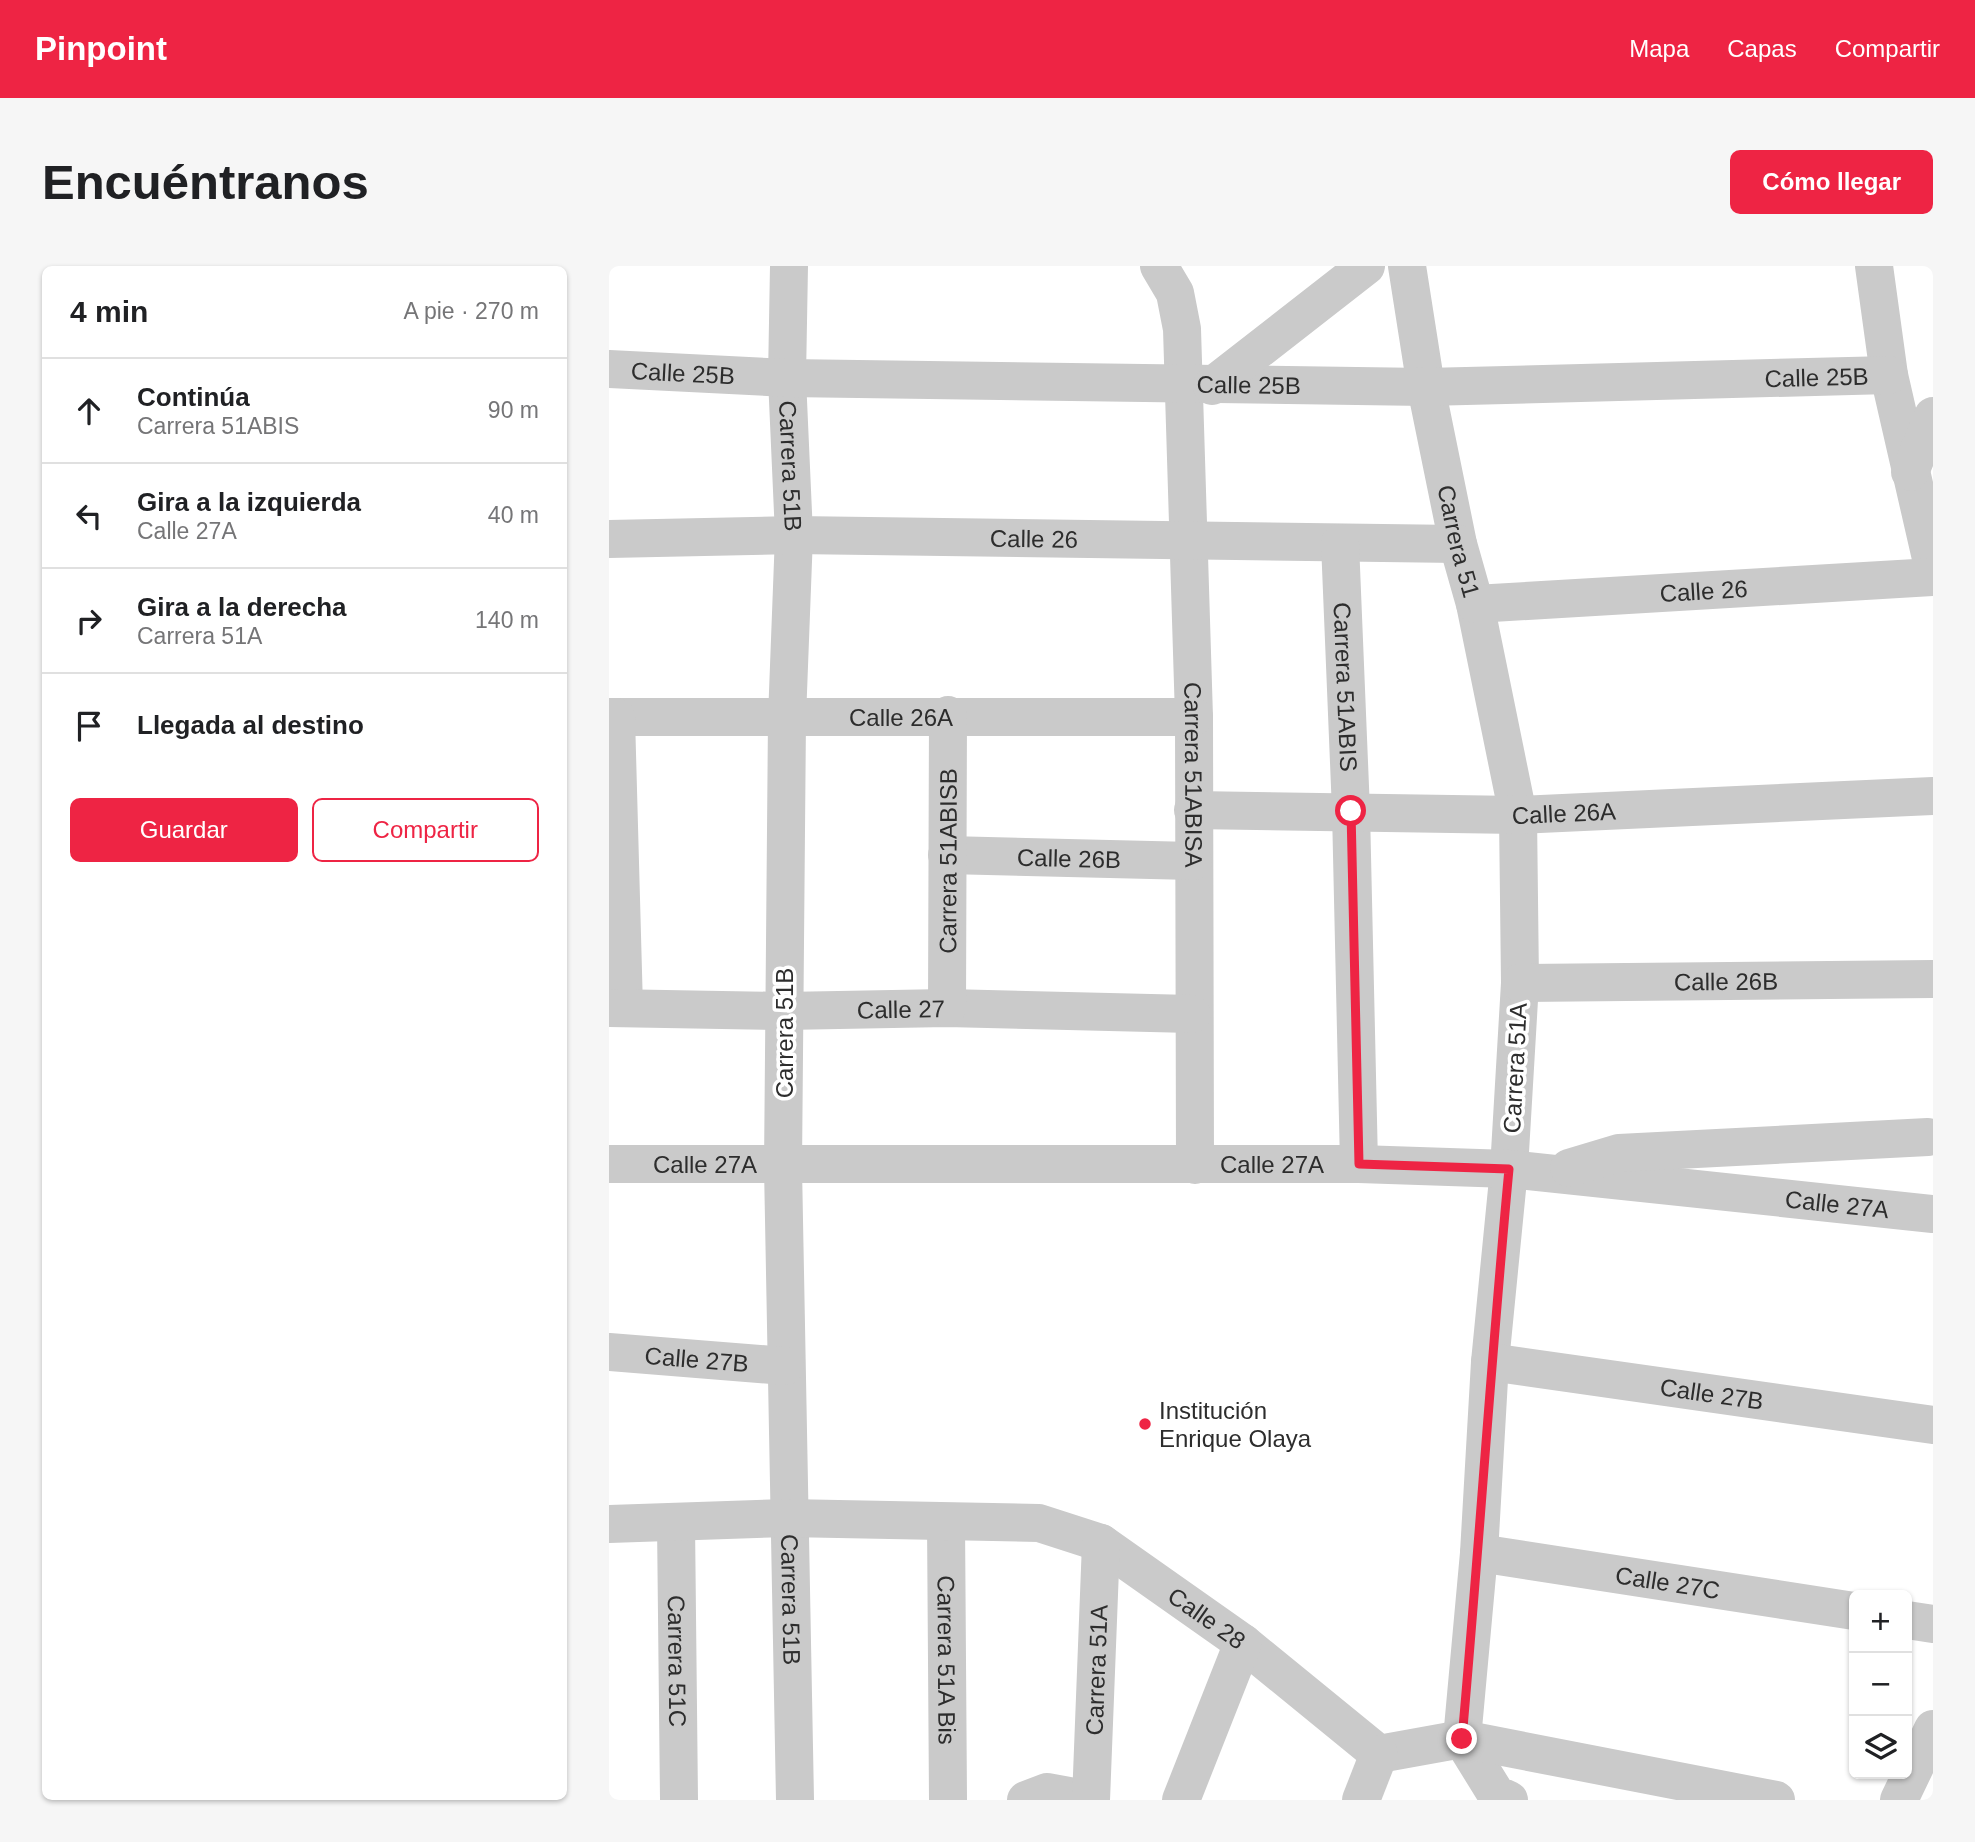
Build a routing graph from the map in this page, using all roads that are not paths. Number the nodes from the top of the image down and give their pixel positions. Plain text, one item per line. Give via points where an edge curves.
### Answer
1 (789, 266) edge
2 (1159, 266) edge
3 (1366, 266) edge
4 (1407, 266) edge
5 (1874, 266) edge
6 (609, 369) edge
7 (1889, 375) junction
8 (787, 378) junction
9 (1197, 385) junction
10 (1426, 387) junction
11 (1933, 416) edge
12 (1918, 485) edge
13 (794, 535) junction
14 (609, 540) edge
15 (1187, 541) junction
16 (1340, 543) junction
17 (1458, 544) junction
18 (1933, 567) edge
19 (1933, 577) edge
20 (1475, 604) junction
21 (948, 715) junction
22 (612, 717) edge
23 (1194, 717) junction
24 (787, 718) junction
25 (1933, 796) edge
26 (1193, 810) junction
27 (1351, 811) junction
28 (1518, 815) junction
29 (947, 855) junction
30 (1193, 861) junction
31 (614, 869) edge
32 (1933, 979) edge
33 (1520, 983) junction
34 (617, 1008) edge
35 (947, 1008) junction
36 (783, 1011) junction
37 (1192, 1014) junction
38 (1928, 1137) dead end
39 (609, 1164) edge
40 (1359, 1164) junction
41 (1195, 1165) junction
42 (783, 1167) junction
43 (1509, 1169) junction
44 (1555, 1174) junction
45 (1933, 1214) edge
46 (609, 1352) edge
47 (1490, 1362) junction
48 (785, 1366) junction
49 (1933, 1424) edge
50 (787, 1518) junction
51 (946, 1522) junction
52 (676, 1523) junction
53 (609, 1524) edge
54 (1101, 1543) junction
55 (1479, 1553) junction
56 (1849, 1610) edge
57 (1912, 1621) edge
58 (1933, 1624) edge
59 (1243, 1643) junction
60 (1933, 1729) edge
61 (1462, 1739) junction
62 (1380, 1754) junction
63 (679, 1800) edge
64 (795, 1800) edge
65 (948, 1800) edge
66 (1026, 1800) edge
67 (1091, 1800) edge
68 (1181, 1800) edge
69 (1361, 1800) edge
70 (1509, 1800) edge
71 (1776, 1800) edge
72 (1899, 1800) edge

1 - 8 street, Carrera 51B
2 - 9 street, Carrera 51ABISA via 1175,293
3 - 9 street
4 - 10 street, Carrera 51
5 - 7 street
6 - 8 street, Calle 25B
7 - 10 street, Calle 25B
7 - 12 street
8 - 9 street, Calle 25B
8 - 13 street, Carrera 51B
9 - 10 street, Calle 25B
9 - 15 street, Carrera 51ABISA
10 - 17 street, Carrera 51
11 - 12 street
12 - 18 street
13 - 14 street, Calle 26
13 - 15 street, Calle 26
13 - 24 street, Carrera 51B
15 - 16 street, Calle 26
15 - 23 street, Carrera 51ABISA
16 - 17 street, Calle 26
16 - 27 street, Carrera 51ABIS
17 - 20 street, Carrera 51
19 - 20 street, Calle 26
20 - 28 street, Carrera 51
21 - 23 street, Calle 26A
21 - 24 street, Calle 26A
21 - 29 street, Carrera 51ABISB
22 - 24 street, Calle 26A
22 - 31 street
23 - 26 street, Carrera 51ABISA
24 - 36 street, Carrera 51B
25 - 28 street, Calle 26A
26 - 27 street, Calle 26A
26 - 30 street, Carrera 51ABISA
27 - 28 street, Calle 26A
27 - 40 street, Carrera 51ABIS
28 - 33 street, Carrera 51A
29 - 30 street, Calle 26B
29 - 35 street, Carrera 51ABISB
30 - 37 street, Carrera 51ABISA
31 - 34 street
32 - 33 street, Calle 26B
33 - 43 street, Carrera 51A
34 - 36 street, Calle 27
35 - 36 street, Calle 27
35 - 37 street, Calle 27
36 - 42 street, Carrera 51B
37 - 41 street, Carrera 51ABISA
38 - 44 street via 1619,1153
39 - 42 street, Calle 27A
40 - 41 street, Calle 27A
40 - 43 street, Calle 27A
41 - 42 street, Calle 27A
42 - 48 street, Carrera 51B
43 - 44 street, Calle 27A
43 - 47 street, Carrera 51A
44 - 45 street, Calle 27A
46 - 48 street, Calle 27B
47 - 49 street, Calle 27B
47 - 55 street, Carrera 51A
48 - 50 street, Carrera 51B
50 - 51 street, Calle 28
50 - 52 street, Calle 28
50 - 64 street, Carrera 51B
51 - 54 street, Calle 28 via 1039,1523
51 - 65 street, Carrera 51A Bis
52 - 53 street, Calle 28
52 - 63 street, Carrera 51C
54 - 59 street, Calle 28
54 - 67 street, Carrera 51A
55 - 56 street, Calle 27C
55 - 61 street, Carrera 51A
57 - 58 street
59 - 62 street, Calle 28
59 - 68 street
60 - 72 street
61 - 62 street
61 - 70 street via 1496,1794
61 - 71 street
62 - 69 street
66 - 67 street via 1047,1792

